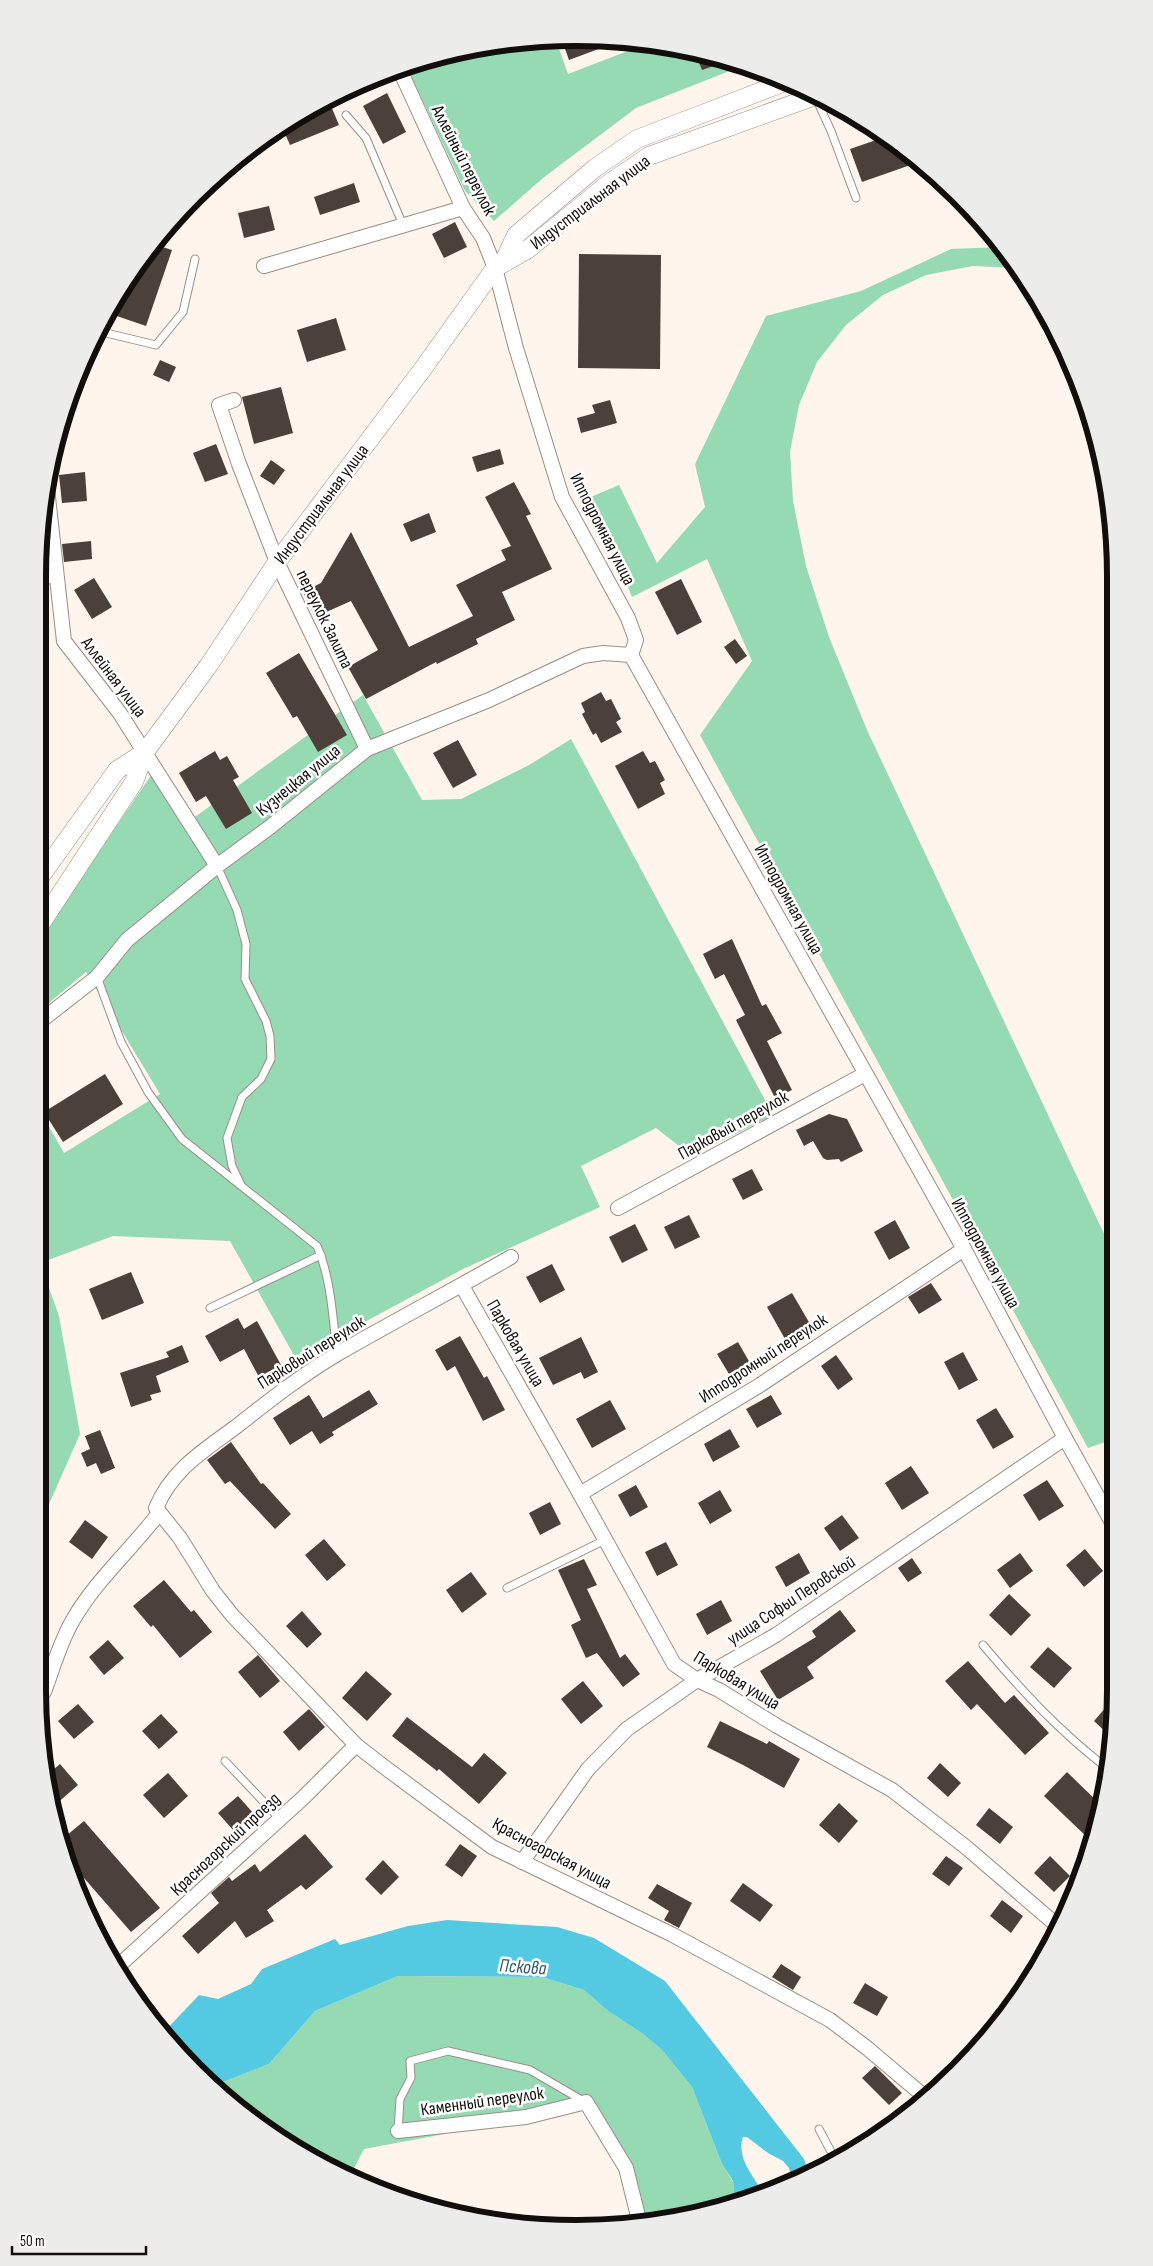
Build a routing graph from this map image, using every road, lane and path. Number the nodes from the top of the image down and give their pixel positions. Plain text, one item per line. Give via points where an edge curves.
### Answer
1 (402, 75) edge
2 (776, 86) edge
3 (806, 99) edge
4 (821, 106) edge
5 (346, 114) dead end
6 (856, 198) dead end
7 (462, 208) junction
8 (403, 225) junction
9 (195, 259) dead end
10 (500, 265) junction
11 (264, 266) dead end
12 (106, 333) edge
13 (234, 400) dead end
14 (50, 513) edge
15 (277, 562) junction
16 (56, 574) junction
17 (46, 576) edge
18 (630, 655) junction
19 (367, 749) junction
20 (145, 752) junction
21 (217, 866) junction
22 (46, 869) edge
23 (46, 916) edge
24 (97, 977) junction
25 (46, 1017) edge
26 (865, 1074) junction
27 (242, 1188) junction
28 (618, 1208) dead end
29 (964, 1249) junction
30 (321, 1255) junction
31 (511, 1257) dead end
32 (462, 1286) junction
33 (210, 1308) dead end
34 (337, 1354) junction
35 (1064, 1438) junction
36 (580, 1494) junction
37 (158, 1510) junction
38 (1107, 1514) edge
39 (605, 1540) junction
40 (506, 1588) dead end
41 (983, 1645) dead end
42 (697, 1680) junction
43 (46, 1686) edge
44 (356, 1745) junction
45 (225, 1761) dead end
46 (1101, 1764) edge
47 (279, 1818) junction
48 (522, 1862) junction
49 (1053, 1922) edge
50 (122, 1963) edge
51 (920, 2093) edge
52 (586, 2102) junction
53 (819, 2129) dead end
54 (398, 2131) joint
55 (832, 2154) edge
56 (638, 2216) edge

1 - 7 street, Аллейный переулок
2 - 10 street, Индустриальная улица via 636,139 595,168 516,235
3 - 10 street, Индустриальная улица via 649,156 608,184 527,250
4 - 6 lane
5 - 8 lane via 366,138
7 - 8 street
7 - 10 street, Аллейный переулок
8 - 11 street
9 - 12 lane via 183,312 156,345
10 - 15 street, Индустриальная улица
10 - 18 street, Ипподромная улица via 516,348 562,497 628,618 636,640
13 - 15 street, переулок Залита via 219,405
14 - 16 street, Аллейная улица
15 - 19 street, переулок Залита
15 - 20 street, Индустриальная улица via 209,665
16 - 17 street
16 - 20 street, Аллейная улица via 64,641
18 - 19 street, Кузнецкая улица via 583,656 489,700
18 - 26 street, Ипподромная улица
19 - 21 street, Кузнецкая улица
20 - 21 street, Аллейная улица
20 - 22 street, Индустриальная улица via 117,770
20 - 23 street, Индустриальная улица via 134,782
21 - 24 street, Кузнецкая улица via 127,940
21 - 27 lane via 237,910 246,944 245,978 270,1036 271,1059 261,1079 242,1098 227,1138 232,1166
24 - 25 street, Кузнецкая улица
24 - 27 lane via 121,1042 148,1092 182,1139
26 - 28 street, Парковый переулок
26 - 29 street, Ипподромная улица
27 - 30 lane via 317,1246
29 - 35 street, Ипподромная улица
29 - 36 street, Ипподромный переулок via 760,1385
30 - 33 lane
30 - 34 lane
31 - 32 street, Парковый переулок
32 - 34 street, Парковый переулок
32 - 36 street, Парковая улица
34 - 37 street, Парковый переулок via 200,1452 163,1491
35 - 38 street, Ипподромная улица
35 - 42 street, улица Софьи Перовской via 776,1635
36 - 39 street, Парковая улица
37 - 43 street via 142,1536 100,1580 72,1621
37 - 44 street, Красногорская улица via 232,1615
39 - 40 lane
39 - 42 street, Парковая улица via 674,1664
41 - 46 lane via 1076,1745
42 - 48 street, улица Софьи Перовской via 627,1729 588,1769
42 - 49 street, Парковая улица via 892,1790 967,1848
44 - 47 street, Красногорский проезд
44 - 48 street, Красногорская улица via 492,1847
45 - 47 lane
47 - 50 street, Красногорский проезд
48 - 51 street, Красногорская улица via 674,1935 830,2020
52 - 54 street, Каменный переулок via 526,2117
52 - 54 lane via 530,2070 448,2051 410,2061 411,2078 400,2099
52 - 56 street via 626,2168
53 - 55 lane

